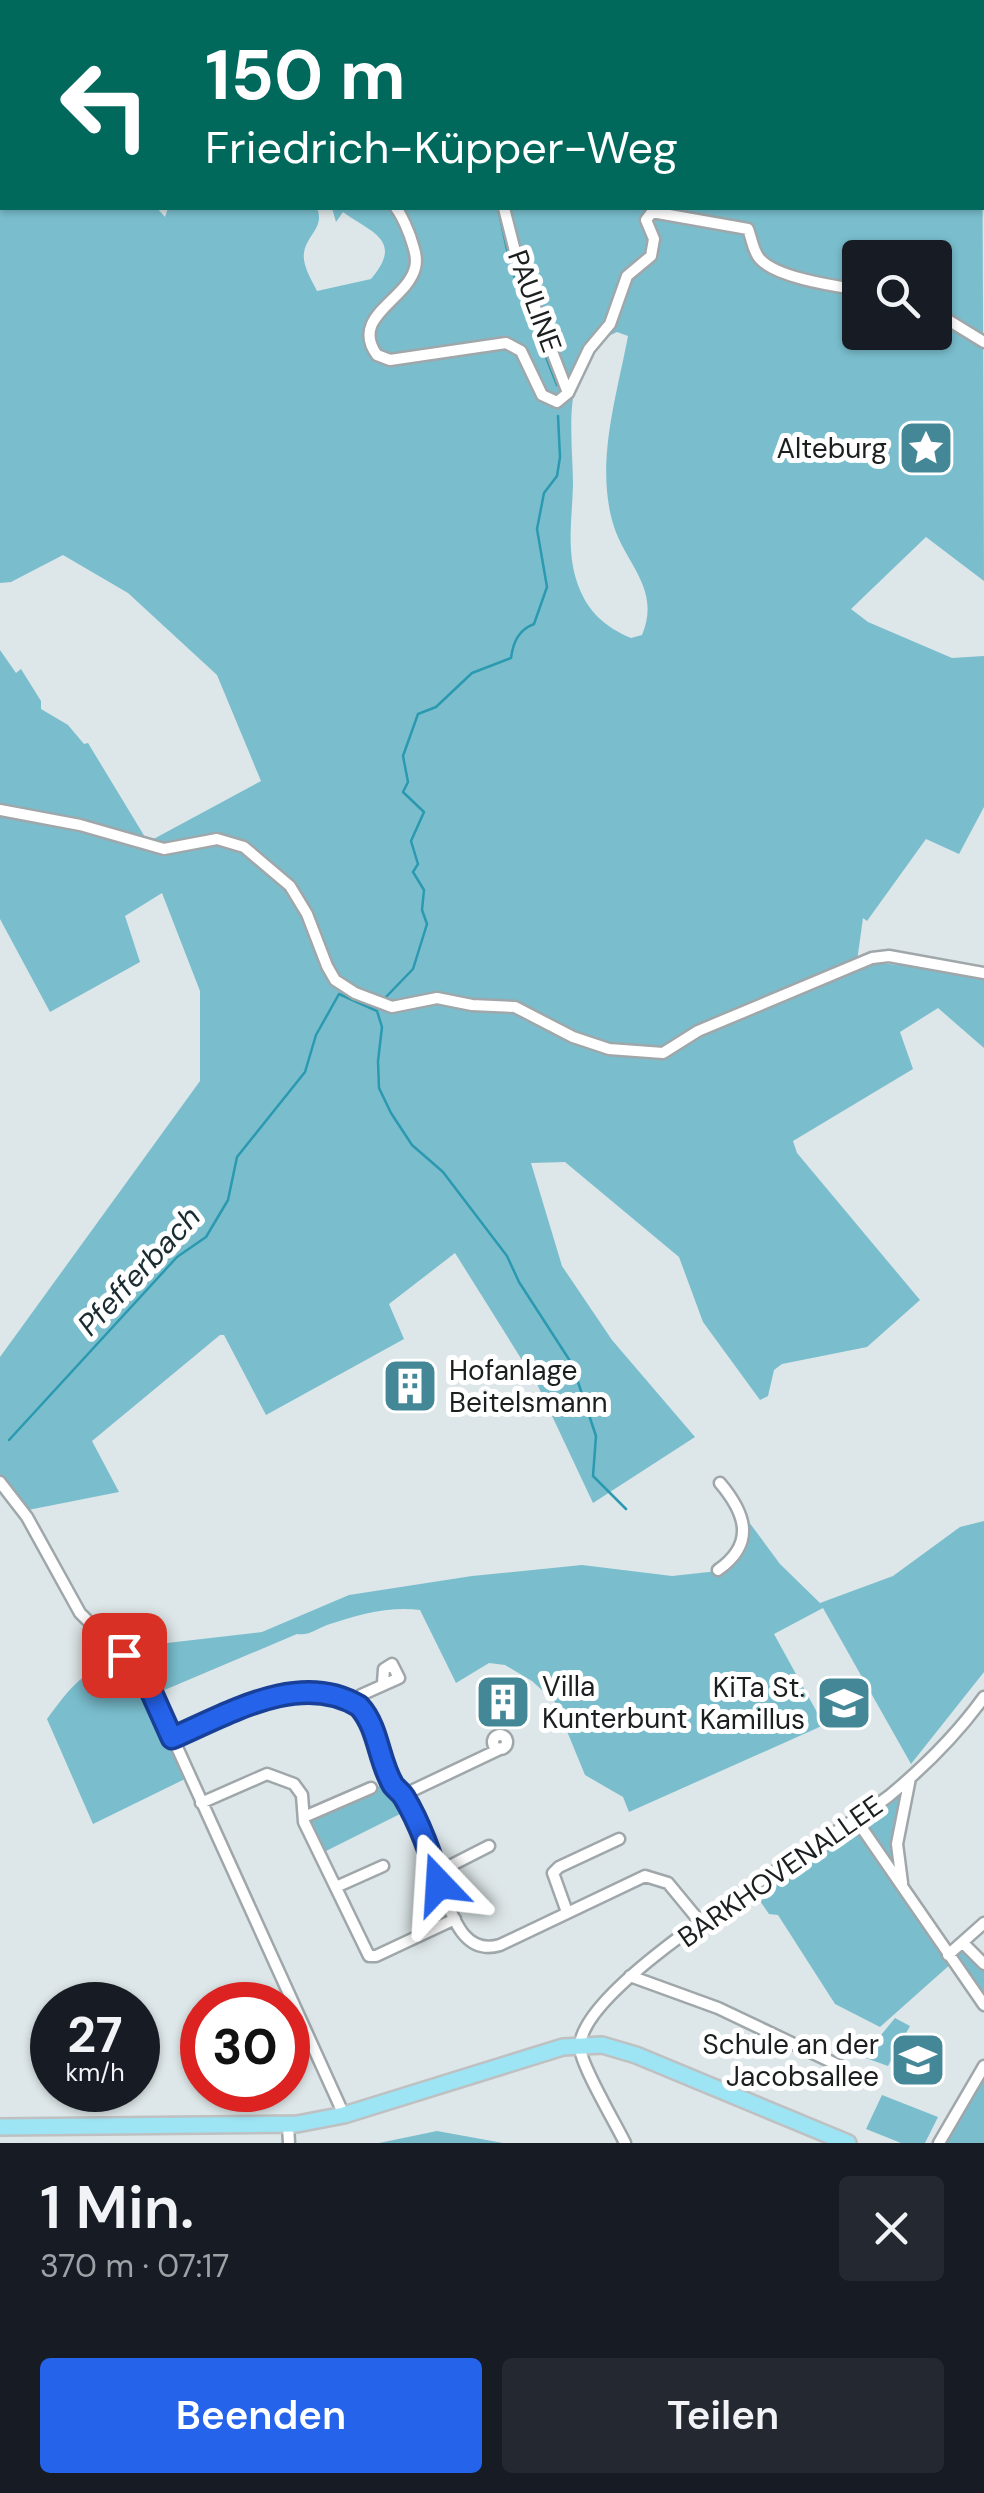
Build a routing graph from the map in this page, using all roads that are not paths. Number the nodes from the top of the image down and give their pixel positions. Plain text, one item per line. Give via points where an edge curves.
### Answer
1 (397, 210) edge
2 (505, 210) edge
3 (842, 287) edge
4 (952, 322) edge
5 (984, 342) edge
6 (568, 394) junction
7 (0, 810) edge
8 (984, 973) edge
9 (0, 1482) edge
10 (720, 1484) dead end
11 (718, 1570) dead end
12 (384, 1682) dead end
13 (984, 1697) edge
14 (354, 1703) junction
15 (172, 1738) junction
16 (502, 1748) dead end
17 (910, 1778) junction
18 (371, 1788) dead end
19 (403, 1795) junction
20 (201, 1803) junction
21 (304, 1817) junction
22 (854, 1818) junction
23 (619, 1839) dead end
24 (488, 1846) dead end
25 (383, 1866) dead end
26 (438, 1872) junction
27 (336, 1887) junction
28 (902, 1889) junction
29 (567, 1912) junction
30 (455, 1918) junction
31 (701, 1923) junction
32 (984, 1923) edge
33 (963, 1943) junction
34 (948, 1955) junction
35 (984, 1964) edge
36 (630, 1976) junction
37 (984, 2005) edge
38 (580, 2045) junction
39 (840, 2066) dead end
40 (984, 2066) edge
41 (344, 2115) junction
42 (288, 2125) junction
43 (0, 2127) edge
44 (102, 2135) edge
45 (289, 2143) edge
46 (625, 2143) edge
47 (848, 2143) edge
48 (939, 2143) edge

1 - 6 street via 416,263 370,327 377,355 390,360 506,343 521,351 542,395 557,402
2 - 6 street, PAULINE
3 - 6 street via 772,267 758,257 748,229 652,212 646,220 654,239 651,256 627,276 610,324
4 - 5 street
7 - 8 street via 164,849 217,839 244,846 290,886 327,966 354,993 392,1007 438,998 507,1006 592,1045 664,1053 698,1031 872,958
9 - 15 street via 80,1613 146,1680
10 - 11 street via 744,1534 737,1554
12 - 14 street
13 - 17 street, BARKHOVENALLEE
14 - 15 street via 322,1692 284,1695
14 - 19 street via 364,1711
15 - 20 street
16 - 19 street
17 - 22 street, BARKHOVENALLEE
17 - 28 street via 897,1844
18 - 21 street
19 - 26 street
20 - 21 street via 270,1774 298,1788
20 - 41 street
21 - 27 street
22 - 28 street
22 - 31 street, BARKHOVENALLEE
23 - 29 street via 553,1873
24 - 26 street
25 - 27 street
26 - 30 street
27 - 30 street via 370,1956
28 - 34 street
29 - 30 street via 487,1948 466,1939
29 - 31 street via 652,1876 668,1882
31 - 36 street, BARKHOVENALLEE
32 - 33 street
33 - 34 street
33 - 35 street
34 - 37 street
36 - 38 street, BARKHOVENALLEE via 585,2028
36 - 39 street via 718,2008
38 - 41 main road
38 - 46 street
38 - 47 main road via 620,2049
40 - 48 street
41 - 42 main road
42 - 44 main road
42 - 45 street
43 - 44 main road

